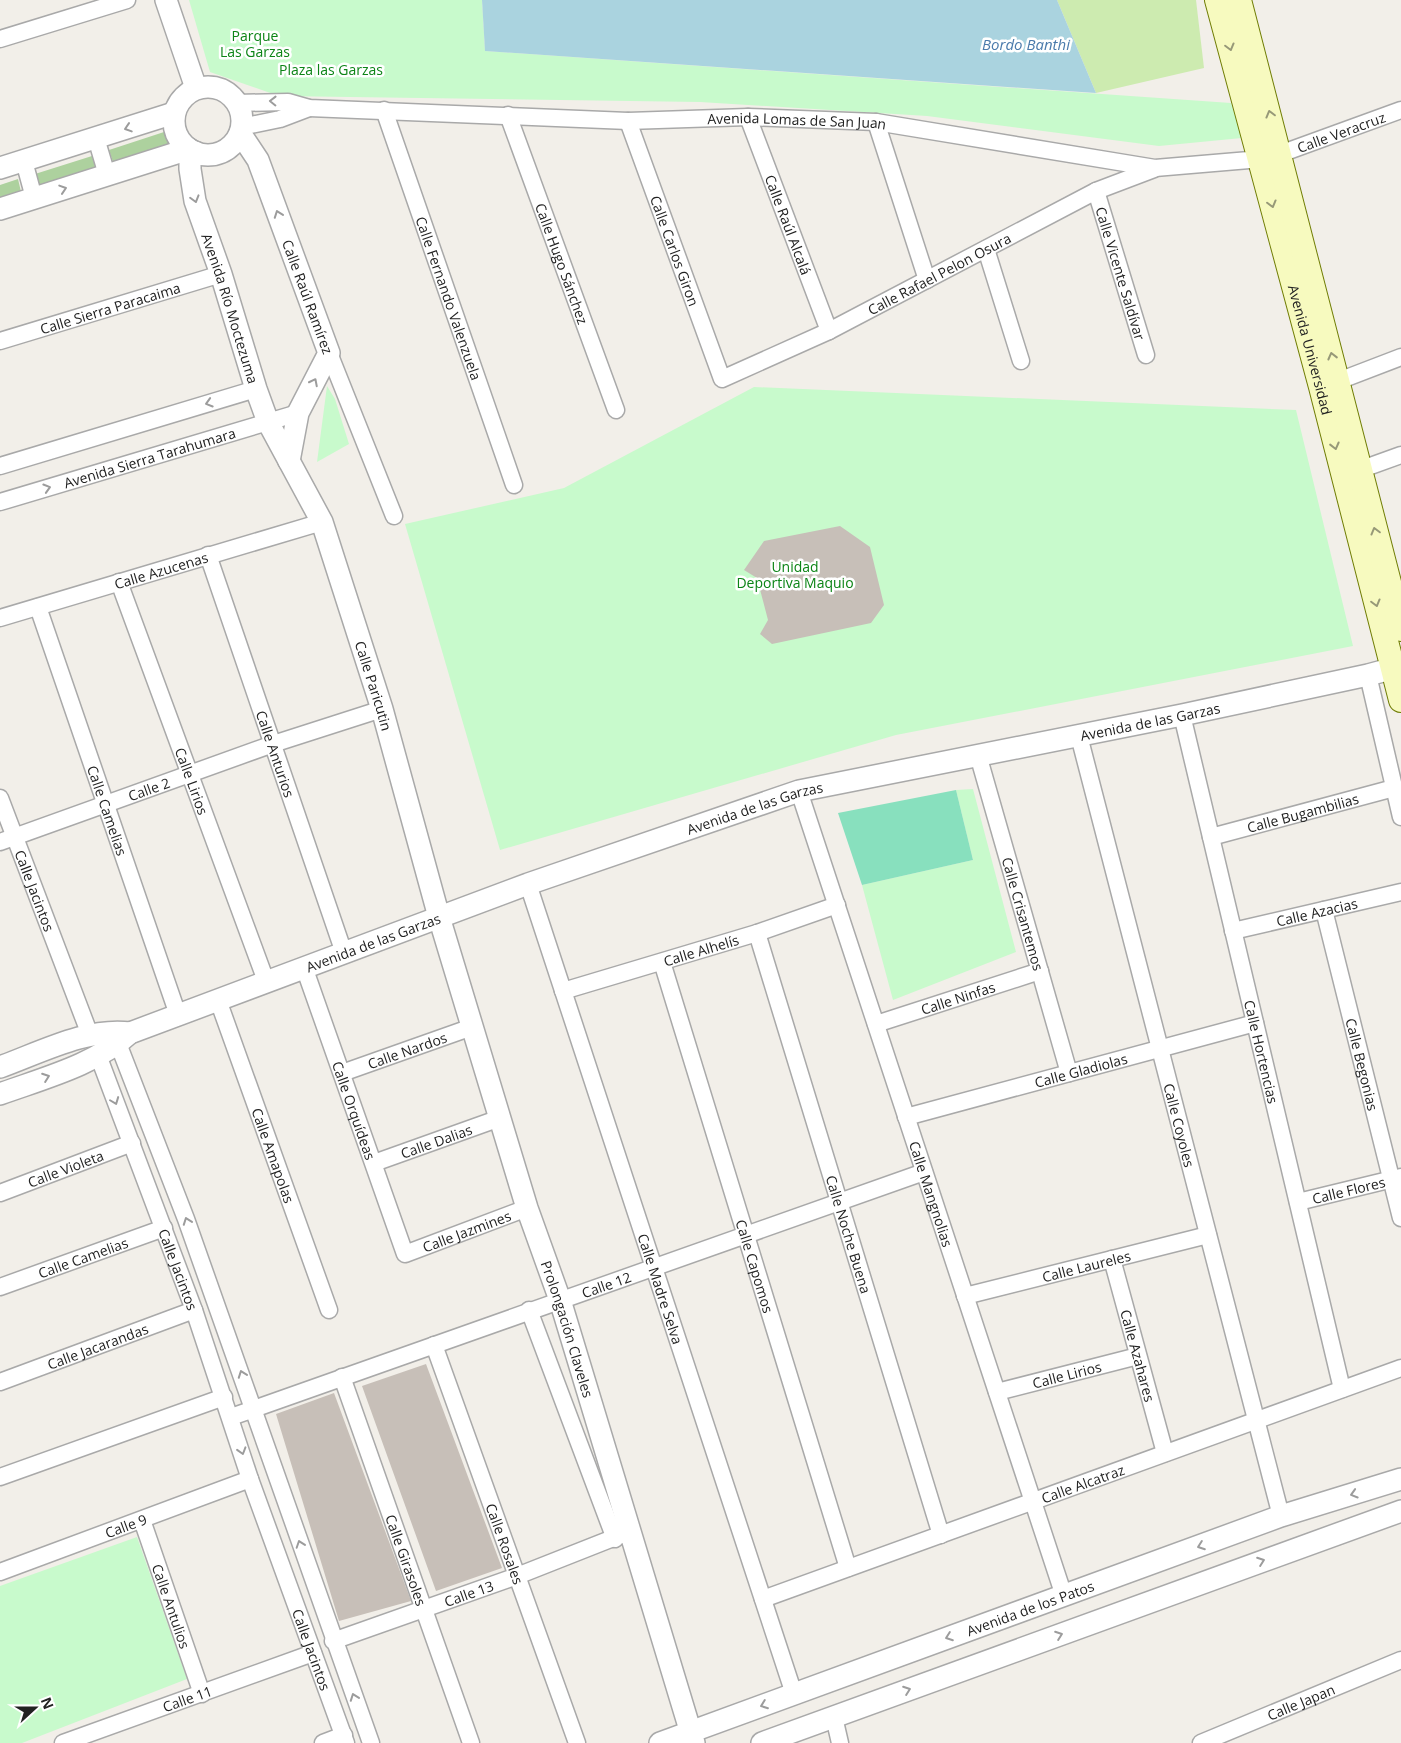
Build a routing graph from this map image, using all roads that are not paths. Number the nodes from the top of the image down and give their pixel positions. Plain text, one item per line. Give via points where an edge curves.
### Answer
1 (127, 0) edge
2 (166, 0) edge
3 (1217, 0) edge
4 (1239, 0) edge
5 (0, 39) edge
6 (196, 88) junction
7 (236, 103) junction
8 (309, 108) junction
9 (384, 110) junction
10 (1401, 110) edge
11 (174, 113) junction
12 (508, 115) junction
13 (748, 117) junction
14 (628, 120) junction
15 (876, 122) junction
16 (241, 130) junction
17 (96, 138) junction
18 (192, 150) junction
19 (1270, 157) junction
20 (24, 161) junction
21 (0, 168) edge
22 (1155, 168) junction
23 (107, 175) junction
24 (1096, 191) junction
25 (34, 198) junction
26 (0, 209) edge
27 (986, 248) junction
28 (221, 274) junction
29 (927, 280) junction
30 (829, 331) junction
31 (0, 341) edge
32 (329, 353) junction
33 (1146, 356) dead end
34 (1401, 357) edge
35 (1021, 361) dead end
36 (722, 379) joint
37 (1330, 384) junction
38 (256, 389) junction
39 (616, 410) dead end
40 (298, 413) junction
41 (268, 422) junction
42 (1401, 455) edge
43 (290, 461) junction
44 (0, 466) edge
45 (1351, 473) junction
46 (514, 485) dead end
47 (0, 502) edge
48 (394, 516) dead end
49 (322, 522) junction
50 (208, 555) junction
51 (119, 582) junction
52 (38, 607) junction
53 (0, 618) edge
54 (1401, 629) edge
55 (1398, 666) edge
56 (1368, 675) junction
57 (1401, 700) edge
58 (382, 709) junction
59 (1182, 715) junction
60 (1079, 736) junction
61 (273, 744) junction
62 (978, 755) junction
63 (190, 774) junction
64 (1394, 788) junction
65 (799, 791) junction
66 (0, 798) edge
67 (106, 804) junction
68 (1401, 817) edge
69 (1211, 837) junction
70 (7, 840) edge
71 (528, 884) junction
72 (1401, 892) edge
73 (836, 905) junction
74 (1324, 910) junction
75 (439, 917) junction
76 (1233, 931) junction
77 (757, 933) junction
78 (344, 952) junction
79 (662, 962) junction
80 (304, 967) junction
81 (1040, 971) junction
82 (266, 981) junction
83 (563, 991) junction
84 (218, 1000) junction
85 (178, 1015) junction
86 (1255, 1023) junction
87 (876, 1024) junction
88 (472, 1027) junction
89 (90, 1035) junction
90 (120, 1036) junction
91 (1159, 1049) junction
92 (98, 1055) junction
93 (0, 1067) edge
94 (342, 1073) junction
95 (1069, 1073) junction
96 (0, 1094) edge
97 (906, 1117) junction
98 (500, 1118) junction
99 (132, 1143) junction
100 (374, 1163) junction
101 (924, 1172) junction
102 (1396, 1178) edge
103 (0, 1193) edge
104 (839, 1201) junction
105 (1298, 1202) junction
106 (527, 1208) junction
107 (1401, 1218) edge
108 (164, 1228) junction
109 (746, 1234) junction
110 (1208, 1235) junction
111 (405, 1254) joint
112 (1112, 1258) junction
113 (654, 1267) junction
114 (0, 1287) edge
115 (965, 1296) junction
116 (560, 1300) junction
117 (194, 1310) junction
118 (329, 1310) dead end
119 (530, 1310) junction
120 (434, 1345) junction
121 (1138, 1356) junction
122 (1401, 1368) edge
123 (342, 1378) junction
124 (0, 1382) edge
125 (1342, 1389) junction
126 (997, 1392) junction
127 (224, 1397) junction
128 (254, 1408) junction
129 (231, 1416) junction
130 (1256, 1420) junction
131 (1165, 1453) junction
132 (0, 1477) edge
133 (250, 1479) junction
134 (1401, 1479) edge
135 (1033, 1501) junction
136 (1401, 1511) edge
137 (1281, 1516) junction
138 (142, 1520) junction
139 (941, 1534) junction
140 (623, 1535) junction
141 (848, 1568) junction
142 (0, 1572) edge
143 (517, 1576) junction
144 (1064, 1596) junction
145 (763, 1599) junction
146 (424, 1609) junction
147 (333, 1641) junction
148 (313, 1653) junction
149 (1401, 1660) edge
150 (866, 1668) junction
151 (202, 1694) junction
152 (794, 1694) junction
153 (878, 1700) junction
154 (834, 1717) junction
155 (693, 1738) edge
156 (345, 1739) edge
157 (63, 1743) edge
158 (323, 1743) edge
159 (370, 1743) edge
160 (471, 1743) edge
161 (577, 1743) edge
162 (660, 1743) edge
163 (762, 1743) edge
164 (840, 1743) edge
165 (1201, 1743) edge

1 - 5 street
2 - 6 street
3 -> 19 main road, Avenida Universidad
19 -> 4 main road, Avenida Universidad
6 - 7 street via 218,89
6 - 11 street via 186,94
8 -> 7 street, Avenida Lomas de San Juan via 288,102
7 - 16 street
8 - 9 street, Avenida Lomas de San Juan
8 - 16 street, Avenida Lomas de San Juan
9 - 12 street, Avenida Lomas de San Juan
9 - 46 street, Calle Fernando Valenzuela
10 - 19 street, Calle Veracruz
11 -> 17 street
11 - 18 street via 177,135
12 - 14 street, Avenida Lomas de San Juan
12 - 39 street, Calle Hugo Sánchez
13 - 14 street, Avenida Lomas de San Juan
13 - 15 street, Avenida Lomas de San Juan
13 - 30 street, Calle Raúl Alcalá
14 - 36 street, Calle Carlos Giron
15 - 22 street, Avenida Lomas de San Juan
15 - 29 street
16 - 18 street via 223,150 213,154
32 -> 16 street, Calle Raúl Ramírez via 258,160
17 - 20 street
17 - 23 street
18 - 23 street
18 -> 28 street, Avenida Río Moctezuma via 191,183
19 - 22 street, Avenida Lomas de San Juan
19 - 37 main road, Avenida Universidad
20 - 21 street
20 - 25 street
22 - 24 street, Calle Rafael Pelon Osura
25 -> 23 street
24 - 27 street, Calle Rafael Pelon Osura
24 - 33 street, Calle Vicente Saldívar
25 - 26 street
27 - 29 street, Calle Rafael Pelon Osura
27 - 35 street
28 - 31 street, Calle Sierra Paracaima
28 - 38 street, Avenida Río Moctezuma
29 - 30 street, Calle Rafael Pelon Osura
30 - 36 street, Calle Rafael Pelon Osura
40 -> 32 street, Calle Raúl Ramírez
32 - 48 street
34 - 37 street
37 - 45 main road, Avenida Universidad
38 - 41 street, Avenida Río Moctezuma
38 -> 44 street
40 - 41 street, Avenida Sierra Tarahumara
40 - 43 street, Calle Raúl Ramírez
41 - 43 street, Avenida Río Moctezuma
47 -> 41 street, Avenida Sierra Tarahumara
42 - 45 street
43 - 49 street, Calle Paricutin
54 -> 45 main road, Avenida Universidad
45 -> 55 main road, Avenida Universidad
49 - 50 street, Calle Azucenas
49 - 58 street, Calle Paricutin
50 - 51 street, Calle Azucenas
50 - 61 street, Calle Anturios
51 - 52 street, Calle Azucenas
51 - 63 street, Calle Lirios
52 - 53 street, Calle Azucenas
52 - 67 street, Calle Camelias
55 - 56 street, Avenida de las Garzas
55 - 57 main road, Avenida Universidad
56 - 59 street, Avenida de las Garzas
56 - 64 street
58 - 61 street, Calle 2
58 - 75 street, Calle Paricutin
59 - 60 street, Avenida de las Garzas
59 - 69 street, Calle Hortencias
60 - 62 street, Avenida de las Garzas
60 - 91 street, Calle Coyoles
61 - 63 street, Calle 2
61 - 78 street, Calle Anturios
62 - 65 street, Avenida de las Garzas
62 - 81 street, Calle Crisantemos
63 - 67 street, Calle 2
63 - 82 street, Calle Lirios
64 - 68 street
64 - 69 street, Calle Bugambilias
65 - 71 street, Avenida de las Garzas
65 - 73 street, Calle Mangnolias
66 - 70 street, Calle Jacintos
67 - 70 street, Calle 2
67 - 85 street, Calle Camelias
69 - 76 street, Calle Hortencias
70 - 89 street, Calle Jacintos
71 - 75 street, Avenida de las Garzas
71 - 83 street, Calle Madre Selva
72 - 74 street, Calle Azacias
73 - 77 street, Calle Alhelís
73 - 87 street, Calle Mangnolias
74 - 76 street, Calle Azacias
74 - 102 street, Calle Begonias
75 - 78 street, Avenida de las Garzas
75 - 88 street, Prolongación Claveles
76 - 86 street, Calle Hortencias
77 - 79 street, Calle Alhelís
77 - 104 street, Calle Noche Buena
78 - 80 street, Avenida de las Garzas
79 - 83 street, Calle Alhelís
79 - 109 street, Calle Capomos
80 - 82 street, Avenida de las Garzas
80 - 94 street, Calle Orquídeas
81 - 87 street, Calle Ninfas
81 - 95 street, Calle Crisantemos
82 - 84 street, Avenida de las Garzas
83 - 113 street, Calle Madre Selva
84 - 85 street, Avenida de las Garzas
84 - 118 street, Calle Amapolas
85 - 90 street, Avenida de las Garzas
86 - 91 street, Calle Gladiolas
86 - 105 street, Calle Hortencias
87 - 97 street, Calle Mangnolias
88 - 94 street, Calle Nardos
88 - 98 street, Prolongación Claveles
89 - 90 street, Avenida de las Garzas
89 - 92 street, Calle Jacintos
89 - 93 street, Avenida de las Garzas
90 - 92 street, Avenida de las Garzas
128 -> 90 street, Calle Jacintos
91 - 95 street, Calle Gladiolas
91 - 110 street, Calle Coyoles
96 -> 92 street, Avenida de las Garzas
92 -> 99 street, Calle Jacintos
94 - 100 street, Calle Orquídeas
95 - 97 street, Calle Gladiolas
97 - 101 street, Calle Mangnolias
98 - 100 street, Calle Dalias
98 - 106 street, Prolongación Claveles
99 - 103 street, Calle Violeta
99 - 108 street, Calle Jacintos
100 - 111 street, Calle Orquídeas
101 - 104 street, Calle 12
101 - 115 street, Calle Mangnolias
102 - 105 street, Calle Flores
102 - 107 street, Calle Begonias
104 - 109 street, Calle 12
104 - 139 street, Calle Noche Buena
105 - 125 street, Calle Hortencias
106 - 111 street, Calle Jazmines
106 - 116 street, Prolongación Claveles
108 - 114 street, Calle Camelias
108 - 117 street, Calle Jacintos
109 - 113 street, Calle 12
109 - 141 street, Calle Capomos
110 - 112 street, Calle Laureles
110 - 130 street, Calle Coyoles
112 - 115 street, Calle Laureles
112 - 121 street, Calle Azahares
113 - 116 street, Calle 12
113 - 145 street, Calle Madre Selva
115 - 126 street, Calle Mangnolias
116 - 119 street, Calle 12
116 - 140 street, Prolongación Claveles
117 - 124 street, Calle Jacarandas
117 - 127 street, Calle Jacintos
119 - 120 street, Calle 12
119 - 140 street
120 - 123 street, Calle 12
120 - 143 street, Calle Rosales
121 - 126 street, Calle Lirios
121 - 131 street, Calle Azahares
122 - 125 street, Calle Alcatraz
123 - 128 street, Calle 12
123 - 146 street, Calle Girasoles
125 - 130 street, Calle Alcatraz
126 - 135 street, Calle Mangnolias
127 - 129 street, Calle Jacintos
127 - 132 street
128 - 129 street, Calle 12
147 -> 128 street, Calle Jacintos
129 -> 133 street, Calle Jacintos
130 - 131 street, Calle Alcatraz
130 - 137 street, Calle Coyoles
131 - 135 street, Calle Alcatraz
133 - 138 street, Calle 9
133 - 148 street, Calle Jacintos
134 -> 137 street, Avenida de los Patos
135 - 139 street, Calle Alcatraz
135 - 144 street, Calle Mangnolias
153 -> 136 street
137 -> 144 street, Avenida de los Patos
138 - 142 street, Calle 9
138 - 151 street, Calle Antulios
139 - 141 street, Calle Alcatraz
140 - 143 street, Calle 13
140 - 155 street, Prolongación Claveles
141 - 145 street, Calle Alcatraz
143 - 146 street, Calle 13
143 - 161 street, Calle Rosales
144 -> 150 street, Avenida de los Patos
145 - 152 street, Calle Madre Selva
146 - 147 street, Calle 13
146 - 160 street, Calle Girasoles
159 -> 147 street, Calle Jacintos
148 - 151 street, Calle 11
148 - 156 street, Calle Jacintos
149 - 165 street, Calle Japan
150 - 152 street, Avenida de los Patos
150 - 153 street
151 - 157 street, Calle 11
152 -> 155 street, Avenida de los Patos
153 - 154 street
154 - 163 street
154 - 164 street
155 - 162 street, Avenida de los Patos
156 - 158 street

